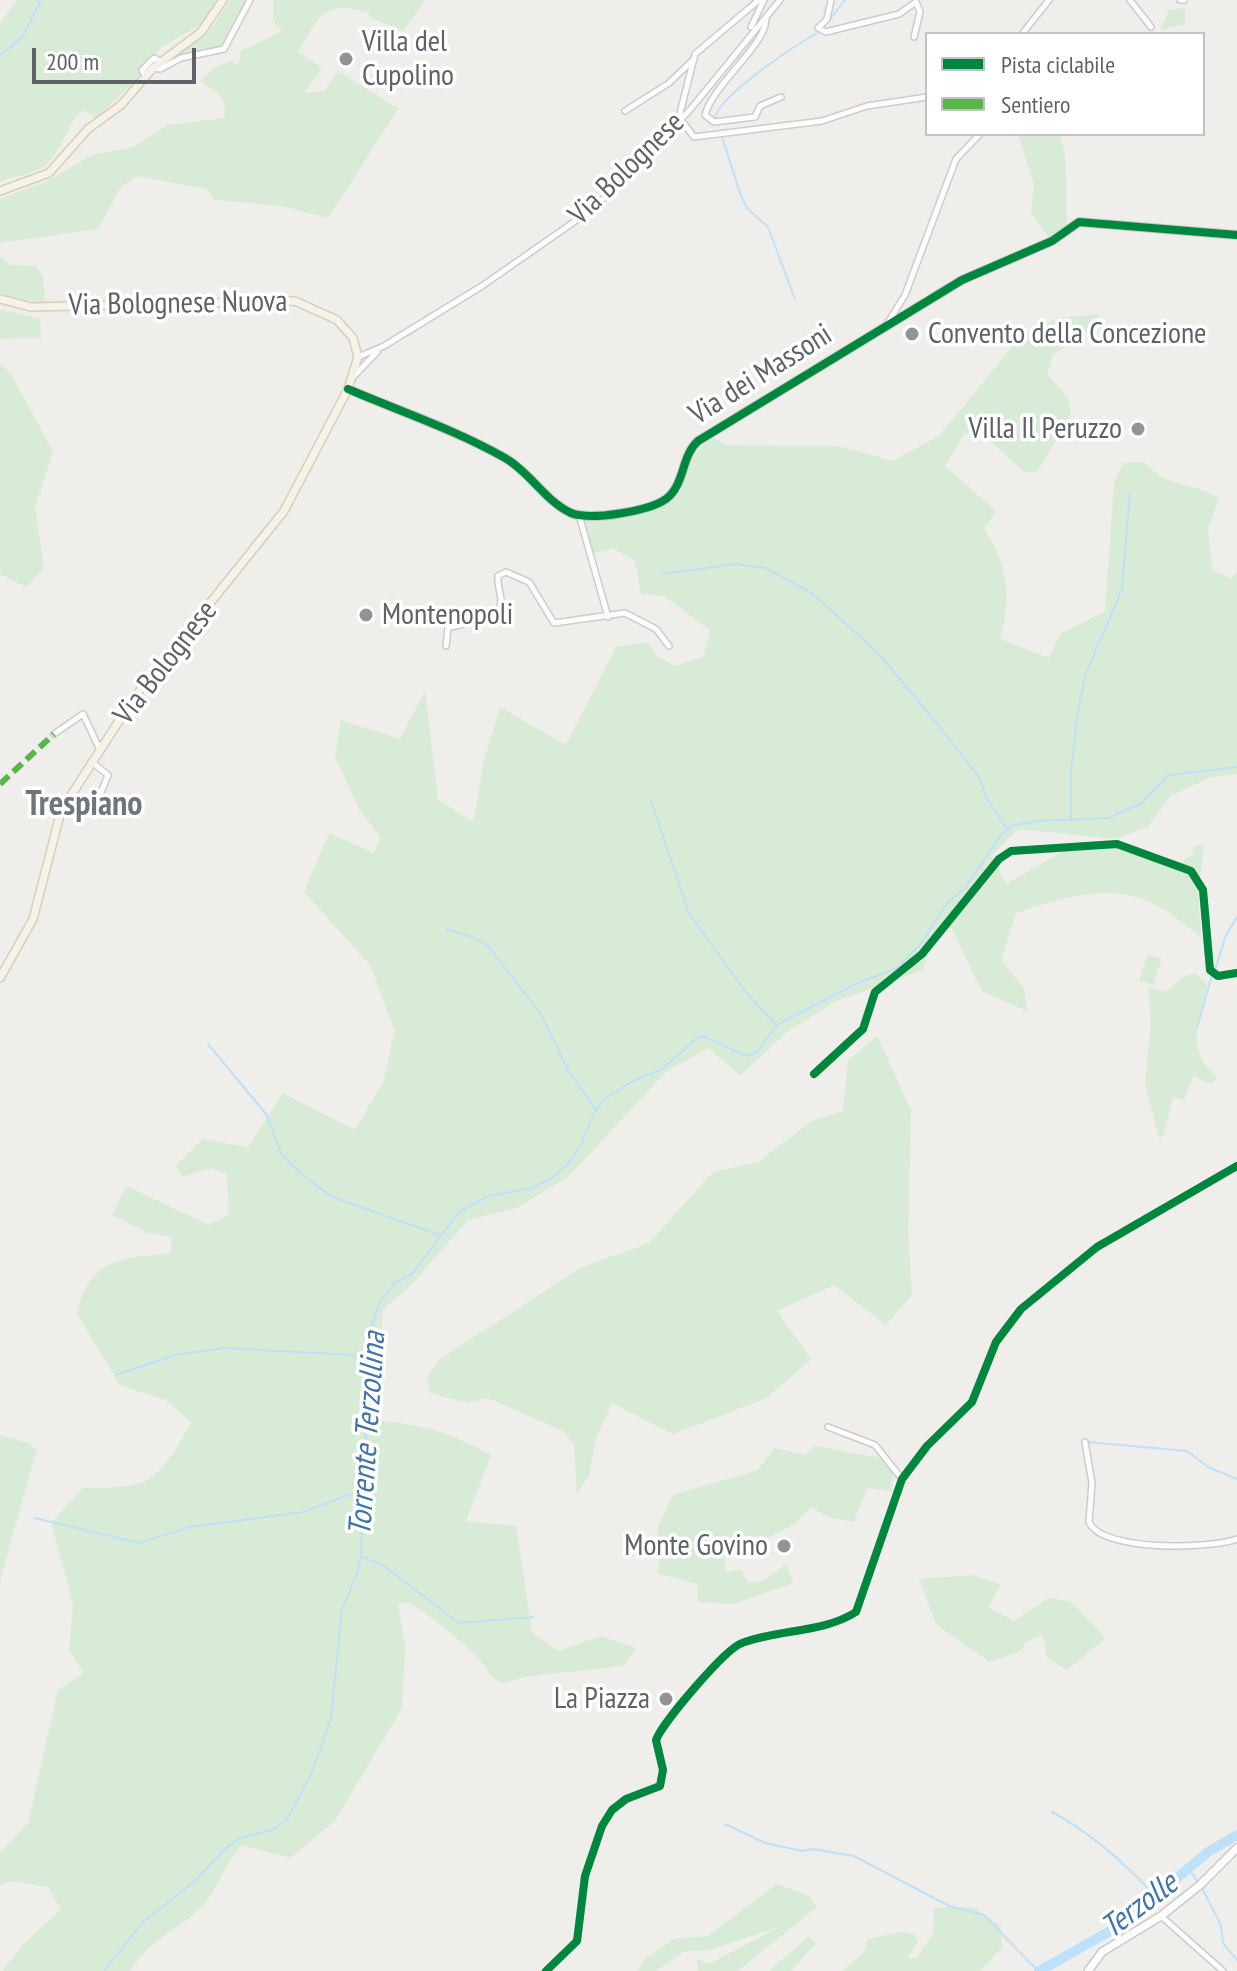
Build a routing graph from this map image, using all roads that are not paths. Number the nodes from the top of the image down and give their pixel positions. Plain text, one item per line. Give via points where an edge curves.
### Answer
1 (223, 0) edge
2 (250, 0) edge
3 (762, 0) edge
4 (831, 0) edge
5 (1049, 0) edge
6 (1130, 0) edge
7 (779, 1) edge
8 (765, 17) junction
9 (751, 27) dead end
10 (1151, 27) dead end
11 (1024, 32) edge
12 (914, 37) dead end
13 (694, 59) junction
14 (160, 61) junction
15 (153, 68) junction
16 (145, 77) junction
17 (781, 97) dead end
18 (925, 97) edge
19 (625, 111) dead end
20 (680, 120) junction
21 (978, 136) edge
22 (0, 191) edge
23 (1237, 235) edge
24 (0, 299) edge
25 (887, 324) junction
26 (362, 359) junction
27 (348, 389) junction
28 (579, 515) junction
29 (608, 617) junction
30 (446, 646) dead end
31 (669, 646) dead end
32 (54, 734) dead end
33 (100, 750) junction
34 (92, 762) junction
35 (100, 795) dead end
36 (1237, 973) edge
37 (0, 978) edge
38 (814, 1074) dead end
39 (1237, 1166) edge
40 (828, 1427) dead end
41 (1085, 1442) dead end
42 (902, 1479) junction
43 (1237, 1539) edge
44 (1237, 1848) edge
45 (1161, 1916) junction
46 (546, 1971) edge
47 (1088, 1971) edge
48 (1223, 1971) edge

1 - 14 main road via 201,32
2 - 15 street via 224,49
3 - 9 street
3 - 13 street via 719,31
4 - 12 street via 827,19 818,28 826,32 899,14 916,2 919,21
5 - 11 street
6 - 10 street
7 - 8 street, Via Bolognese
8 - 17 street, Via Bolognese via 764,31 718,87 705,115 714,122 755,117 760,106
8 - 20 street, Via Bolognese
13 - 19 street via 669,83
13 - 20 street
14 - 15 main road
14 - 16 street via 154,58 142,70
15 - 16 main road
16 - 22 main road via 49,173
18 - 20 street via 867,106 822,121 694,137
20 - 26 street, Via Bolognese via 581,218
21 - 25 street via 956,159 905,295
23 - 25 street, Via dei Massoni via 1079,222 1052,241 962,280
24 - 26 main road, Via Bolognese Nuova via 31,307 295,301 337,320
25 - 28 street, Via dei Massoni via 698,441 666,499 612,515
26 - 27 main road, Via Bolognese
27 - 28 street via 508,459 560,506
27 - 33 main road, Via Bolognese via 269,533 135,695
28 - 29 street
29 - 30 street via 554,623 529,582 500,573 499,611 448,628
29 - 31 street via 625,613 656,629
32 - 33 street via 83,714
33 - 34 main road, Via Bolognese
34 - 35 street via 108,775
34 - 37 main road, Via Bolognese via 56,821 33,919
36 - 38 street via 1212,972 1203,890 1191,871 1117,844 1011,851 922,954 875,992 863,1029
39 - 42 street via 1097,1247 1021,1309 996,1342 972,1402
40 - 42 street via 875,1445
41 - 43 street via 1092,1483 1089,1522 1096,1532 1116,1540 1179,1546
42 - 46 street via 856,1612 838,1621 741,1643 667,1718 656,1740 663,1770 660,1786 626,1799 602,1826 585,1876 577,1941
44 - 45 street
45 - 47 street via 1102,1952
45 - 48 street

